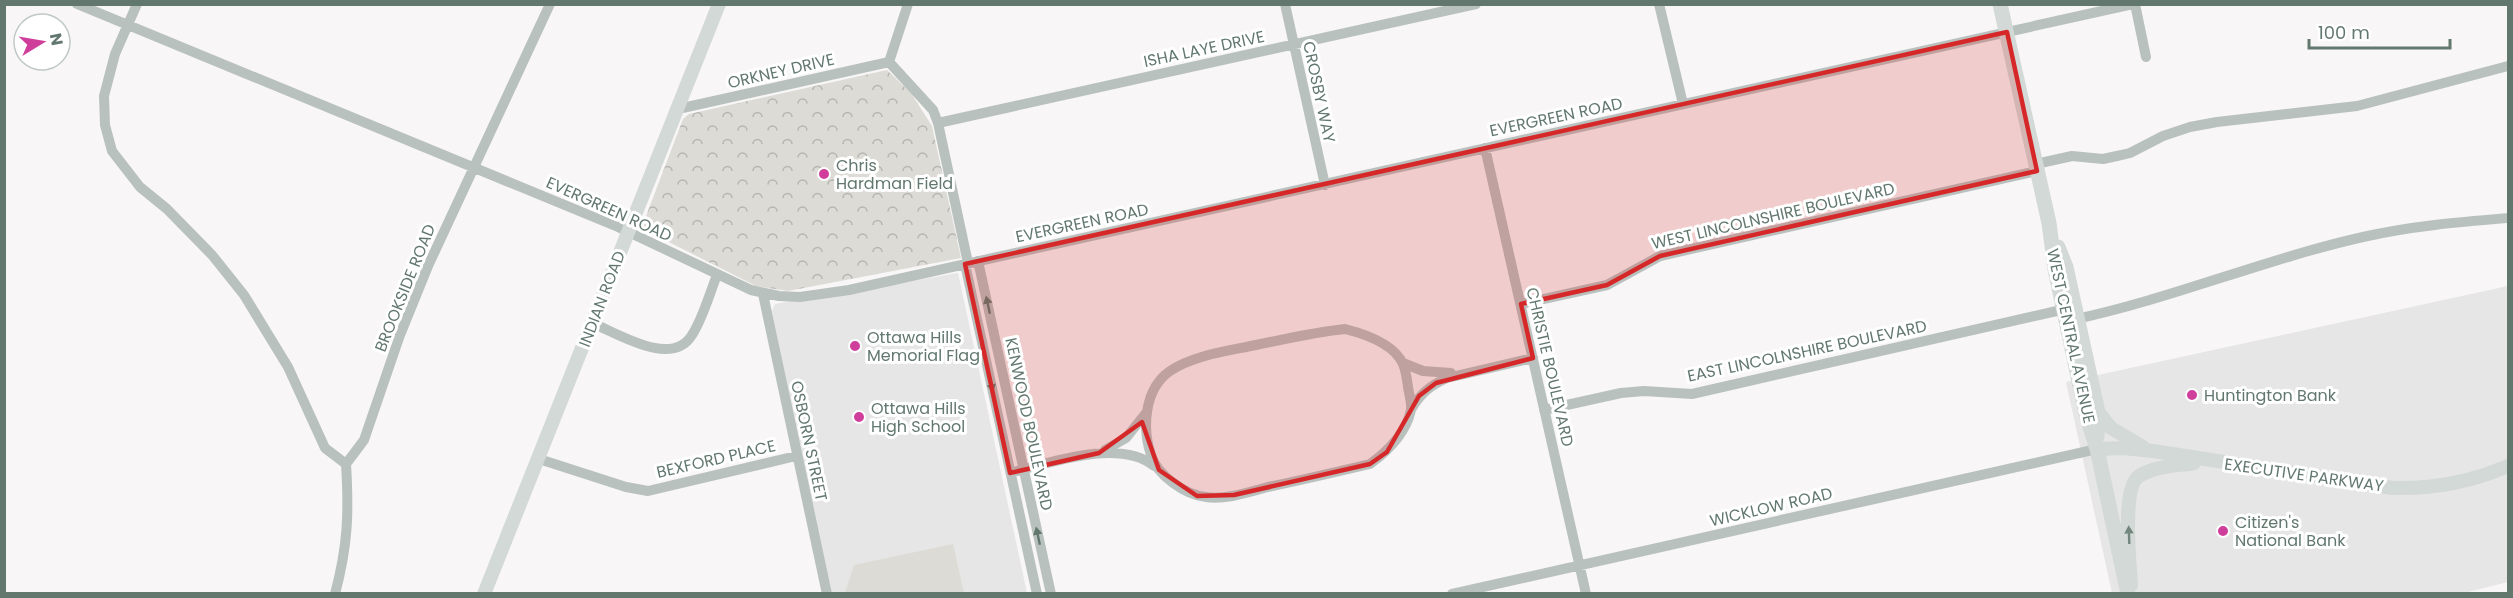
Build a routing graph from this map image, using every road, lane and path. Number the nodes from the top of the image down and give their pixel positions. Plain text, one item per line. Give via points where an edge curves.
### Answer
1 (77, 4) edge
2 (137, 4) edge
3 (550, 4) edge
4 (719, 4) edge
5 (908, 4) edge
6 (1285, 4) edge
7 (1476, 4) edge
8 (1659, 4) edge
9 (2000, 4) edge
10 (2134, 4) edge
11 (128, 25) junction
12 (2007, 32) junction
13 (1294, 45) junction
14 (2146, 57) dead end
15 (890, 62) junction
16 (2508, 66) edge
17 (1683, 104) junction
18 (678, 109) junction
19 (938, 123) junction
20 (1485, 148) junction
21 (2037, 167) junction
22 (475, 168) junction
23 (1324, 185) junction
24 (2508, 218) edge
25 (628, 232) junction
26 (970, 263) junction
27 (717, 275) junction
28 (763, 294) junction
29 (1521, 304) junction
30 (2071, 314) junction
31 (592, 323) junction
32 (1533, 358) junction
33 (1403, 363) junction
34 (1458, 374) junction
35 (1412, 408) junction
36 (1545, 410) junction
37 (2098, 412) junction
38 (1146, 413) junction
39 (2097, 449) junction
40 (2153, 451) junction
41 (1099, 453) junction
42 (796, 456) junction
43 (539, 459) junction
44 (2207, 461) junction
45 (346, 464) junction
46 (2508, 466) edge
47 (1023, 470) junction
48 (1158, 470) junction
49 (1010, 473) junction
50 (1580, 565) junction
51 (335, 594) edge
52 (484, 594) edge
53 (827, 594) edge
54 (1037, 594) edge
55 (1051, 594) edge
56 (1452, 594) edge
57 (1586, 594) edge
58 (2130, 594) edge

1 - 11 street, EVERGREEN ROAD
2 - 11 street
3 - 22 street, BROOKSIDE ROAD
4 - 18 street, INDIAN ROAD
5 - 15 street
6 - 13 street, CROSBY WAY
7 - 13 street, ISHA LAYE DRIVE
8 - 17 street
9 - 12 main road, WEST CENTRAL AVENUE
10 - 12 street, EVERGREEN ROAD
10 - 14 street, EVERGREEN ROAD
11 - 22 street, EVERGREEN ROAD
11 - 45 street via 115,54 104,96 105,125 112,151 140,187 212,255 244,295 288,367 325,448
12 - 17 street, EVERGREEN ROAD
12 - 21 main road, WEST CENTRAL AVENUE
13 - 19 street, ISHA LAYE DRIVE
13 - 23 street, CROSBY WAY
15 - 18 street, ORKNEY DRIVE
15 - 19 street via 933,110
16 - 21 street, WEST LINCOLNSHIRE BOULEVARD via 2357,106 2190,127 2130,153 2103,159 2072,156
17 - 20 street, EVERGREEN ROAD
18 - 25 street, INDIAN ROAD
19 - 26 street
20 - 23 street, EVERGREEN ROAD
20 - 29 street, CHRISTIE BOULEVARD
21 - 29 street, WEST LINCOLNSHIRE BOULEVARD via 1660,256 1607,285
21 - 30 main road, WEST CENTRAL AVENUE via 2049,223 2066,267
22 - 25 street, EVERGREEN ROAD
22 - 45 street, BROOKSIDE ROAD via 428,266 364,441
23 - 26 street, EVERGREEN ROAD
24 - 30 street, EAST LINCOLNSHIRE BOULEVARD via 2444,223 2363,237 2117,310
25 - 27 street, EVERGREEN ROAD
25 - 31 street, INDIAN ROAD
26 - 28 street, EVERGREEN ROAD via 819,295
47 -> 26 street, KENWOOD BOULEVARD
26 -> 49 street, KENWOOD BOULEVARD
27 - 28 street, EVERGREEN ROAD
27 - 31 street via 693,334 676,349 658,350
28 - 42 street, OSBORN STREET
29 - 32 street, CHRISTIE BOULEVARD
30 - 36 street, EAST LINCOLNSHIRE BOULEVARD via 1692,394 1621,393
30 - 37 main road, WEST CENTRAL AVENUE
30 - 39 main road, WEST CENTRAL AVENUE via 2086,414
31 - 43 street, INDIAN ROAD
32 - 34 street
32 - 36 street, CHRISTIE BOULEVARD
33 - 34 street via 1423,371
33 - 35 street
33 - 38 street via 1393,351 1363,333 1345,329 1323,331 1205,356 1180,366 1168,372
34 - 35 street via 1427,389
35 - 48 street via 1387,452 1370,464 1209,498 1187,491
36 - 50 street, CHRISTIE BOULEVARD
37 - 39 main road, WEST CENTRAL AVENUE
37 - 40 street via 2111,428
38 - 41 street via 1126,438
38 - 48 street via 1147,442
39 - 40 street, EXECUTIVE PARKWAY
39 - 50 street, WICKLOW ROAD
39 - 58 main road, WEST CENTRAL AVENUE
40 - 44 street, EXECUTIVE PARKWAY
41 - 47 street
41 - 48 street via 1132,454
42 - 43 street, BEXFORD PLACE via 648,491
42 - 53 street, OSBORN STREET
43 - 52 street, INDIAN ROAD
44 - 46 street, EXECUTIVE PARKWAY via 2411,489 2458,483
58 -> 44 street via 2128,505 2132,483 2149,471
45 - 51 street via 349,517
47 - 49 street
55 -> 47 street, KENWOOD BOULEVARD
49 - 54 street, KENWOOD BOULEVARD
50 - 56 street, WICKLOW ROAD
50 - 57 street, CHRISTIE BOULEVARD

